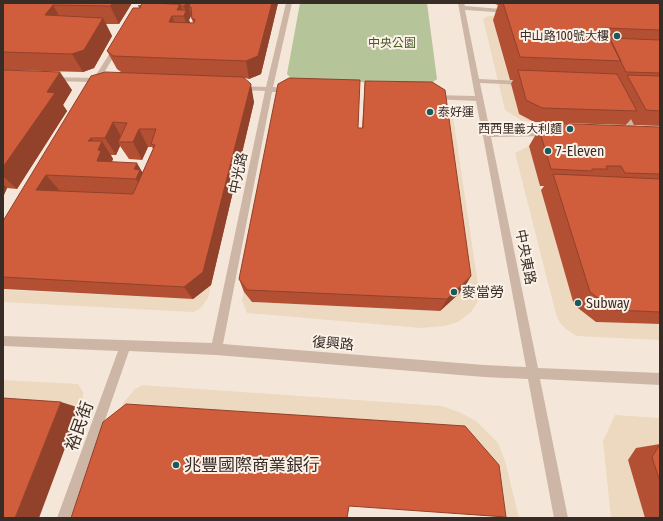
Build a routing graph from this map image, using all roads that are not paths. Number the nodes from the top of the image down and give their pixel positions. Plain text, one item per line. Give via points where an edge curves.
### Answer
1 (289, 3) edge
2 (462, 6) edge
3 (518, 11) edge
4 (120, 41) edge
5 (42, 78) edge
6 (97, 80) junction
7 (110, 81) edge
8 (475, 81) junction
9 (536, 84) edge
10 (235, 87) edge
11 (268, 89) junction
12 (90, 91) edge
13 (301, 91) edge
14 (424, 97) edge
15 (479, 99) junction
16 (619, 100) edge
17 (558, 133) edge
18 (635, 133) edge
19 (485, 134) junction
20 (3, 341) edge
21 (126, 345) junction
22 (216, 349) junction
23 (532, 374) junction
24 (660, 380) edge
25 (64, 518) edge
26 (560, 518) edge

1 - 11 street, 中光路
2 - 3 street
2 - 8 street, 中央東路
4 - 6 street
5 - 6 street
6 - 7 street
6 - 12 street
8 - 9 street
8 - 15 street, 中央東路
10 - 11 street
11 - 13 street
11 - 22 street, 中光路
14 - 15 street
15 - 19 street, 中央東路
16 - 18 street
17 - 19 street
19 - 23 street, 中央東路
20 - 21 street, 復興路
21 - 22 street, 復興路
21 - 25 street, 裕民街
22 - 23 street, 復興路
23 - 24 street, 復興路
23 - 26 street, 中央東路

